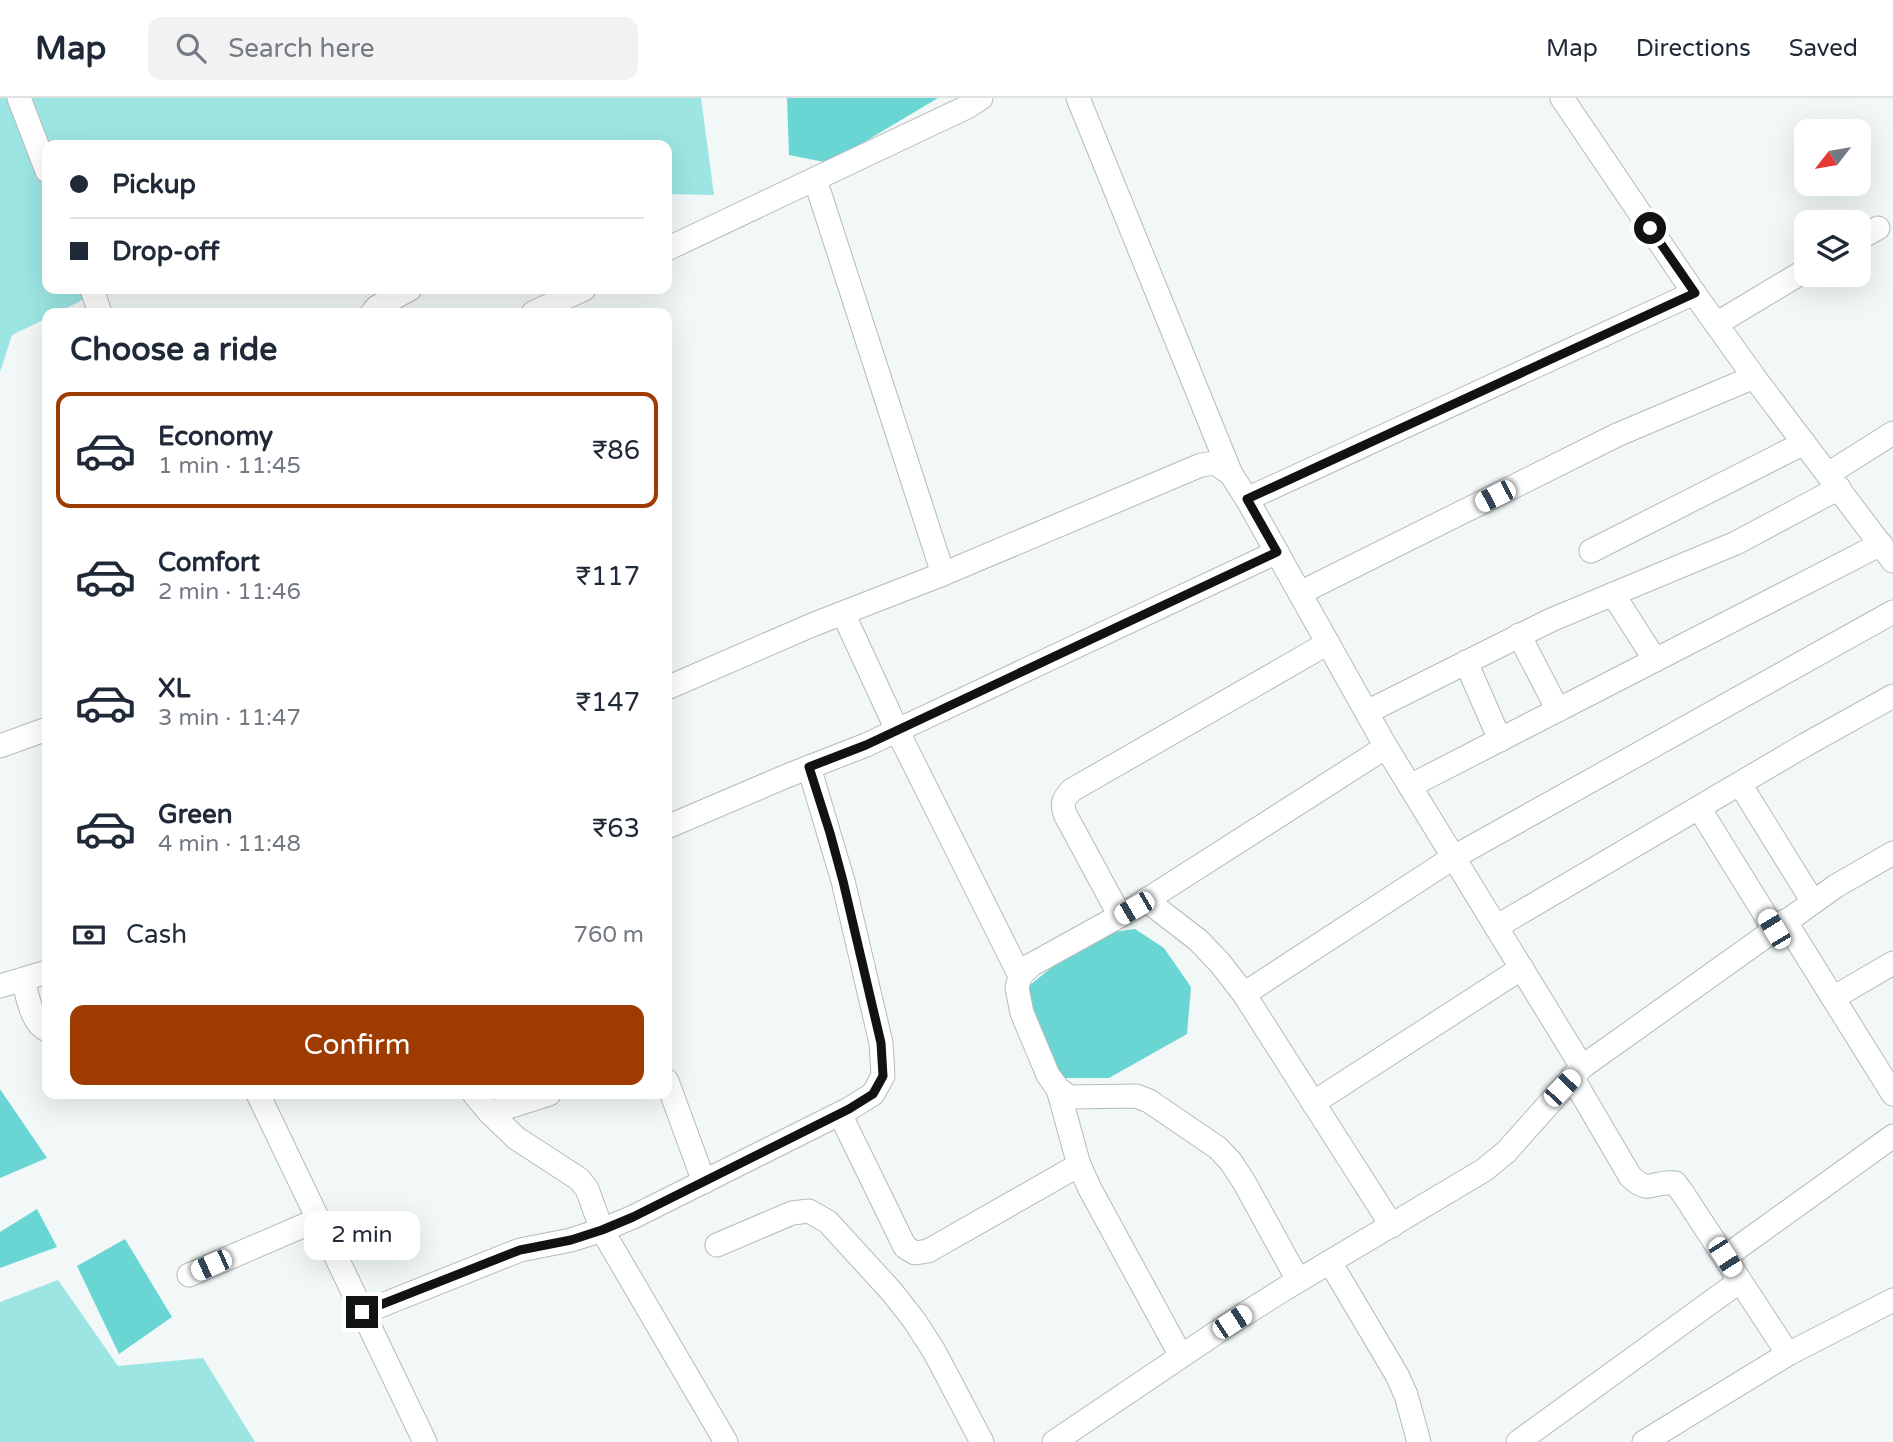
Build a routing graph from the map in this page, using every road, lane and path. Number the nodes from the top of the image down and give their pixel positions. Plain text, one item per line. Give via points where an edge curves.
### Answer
1 (19, 98) edge
2 (981, 98) edge
3 (1078, 98) edge
4 (1563, 98) edge
5 (42, 159) edge
6 (815, 179) junction
7 (672, 248) edge
8 (1794, 277) edge
9 (1695, 293) junction
10 (401, 294) edge
11 (573, 294) edge
12 (376, 308) edge
13 (544, 308) edge
14 (1716, 324) junction
15 (1754, 377) junction
16 (1893, 433) edge
17 (1804, 443) junction
18 (1231, 474) junction
19 (1837, 474) junction
20 (1247, 499) junction
21 (1591, 551) dead end
22 (1277, 552) junction
23 (1887, 552) edge
24 (943, 574) junction
25 (1300, 593) junction
26 (1613, 594) junction
27 (1893, 612) edge
28 (843, 613) junction
29 (1519, 635) junction
30 (1328, 643) junction
31 (1655, 660) junction
32 (1466, 662) junction
33 (672, 686) edge
34 (1893, 696) edge
35 (1558, 710) junction
36 (1367, 712) junction
37 (897, 730) junction
38 (42, 731) edge
39 (1500, 740) junction
40 (0, 746) edge
41 (1386, 747) junction
42 (809, 767) junction
43 (1740, 783) junction
44 (1410, 786) junction
45 (1699, 808) junction
46 (672, 825) edge
47 (1893, 853) edge
48 (1454, 857) junction
49 (1146, 900) junction
50 (1813, 902) junction
51 (1120, 916) junction
52 (1780, 925) junction
53 (1496, 927) junction
54 (1893, 962) edge
55 (1522, 968) junction
56 (42, 974) edge
57 (1020, 976) junction
58 (23, 980) junction
59 (0, 986) edge
60 (1244, 995) junction
61 (1833, 998) junction
62 (42, 1028) edge
63 (1577, 1072) junction
64 (1058, 1089) junction
65 (1893, 1094) edge
66 (672, 1095) edge
67 (260, 1099) edge
68 (478, 1099) edge
69 (533, 1099) edge
70 (1313, 1102) junction
71 (490, 1112) junction
72 (840, 1114) junction
73 (1893, 1136) edge
74 (1079, 1165) junction
75 (704, 1182) junction
76 (319, 1219) junction
77 (1392, 1226) junction
78 (602, 1230) junction
79 (717, 1245) dead end
80 (1725, 1257) junction
81 (1330, 1262) junction
82 (189, 1275) dead end
83 (1298, 1280) junction
84 (1740, 1281) junction
85 (1893, 1300) edge
86 (362, 1312) junction
87 (1788, 1354) junction
88 (1181, 1356) junction
89 (425, 1442) edge
90 (726, 1442) edge
91 (982, 1442) edge
92 (1054, 1442) edge
93 (1419, 1442) edge
94 (1518, 1442) edge
95 (1644, 1442) edge

1 - 5 street
2 - 6 street
3 - 18 street
4 - 9 street
6 - 7 street
6 - 24 street
8 - 14 street
9 - 14 street
9 - 20 street
10 - 12 street
11 - 13 street
14 - 15 street
15 - 17 street
15 - 25 street via 1617,435
16 - 19 street
17 - 19 street
17 - 21 street
18 - 20 street
18 - 24 street via 1215,463 1201,465
19 - 23 street
19 - 26 street via 1736,543
20 - 22 street
22 - 25 street
22 - 37 street
23 - 31 street
24 - 28 street
25 - 30 street
26 - 29 street
26 - 31 street
27 - 48 street
28 - 33 street
28 - 37 street
29 - 32 street
29 - 35 street
30 - 36 street
30 - 51 street via 1065,797 1066,816
31 - 35 street
32 - 36 street
32 - 39 street
34 - 43 street
35 - 39 street
36 - 41 street
37 - 42 street
37 - 57 street
38 - 40 street
39 - 44 street
41 - 44 street
41 - 49 street
42 - 46 street
42 - 72 street via 840,869 881,1043 883,1076 873,1094
43 - 45 street
43 - 50 street
44 - 48 street
45 - 52 street
45 - 53 street
47 - 50 street
48 - 53 street
48 - 60 street
49 - 51 street
49 - 60 street via 1198,940
50 - 52 street
51 - 57 street via 1031,965
52 - 61 street
52 - 63 street
53 - 55 street
54 - 61 street
55 - 63 street
55 - 70 street
56 - 58 street
57 - 64 street via 1017,988 1022,1013
58 - 59 street
58 - 62 street via 34,1017
60 - 70 street
61 - 65 street
63 - 77 street via 1506,1152
63 - 80 street via 1630,1175 1648,1187 1675,1183
64 - 74 street
64 - 83 street via 1070,1097 1136,1096 1218,1148 1244,1182
66 - 75 street
67 - 76 street
68 - 71 street
69 - 71 street
70 - 77 street
71 - 78 street via 516,1138 579,1179
72 - 74 street via 905,1247 915,1253 928,1251
72 - 75 street
73 - 80 street
74 - 88 street
75 - 78 street
76 - 82 street
76 - 86 street
77 - 81 street
78 - 86 street via 520,1250
78 - 90 street
79 - 91 street via 792,1213 809,1211 828,1222 914,1320
80 - 84 street
81 - 83 street
81 - 93 street via 1397,1374
83 - 88 street
84 - 87 street
84 - 94 street
85 - 87 street
86 - 89 street
87 - 95 street
88 - 92 street

